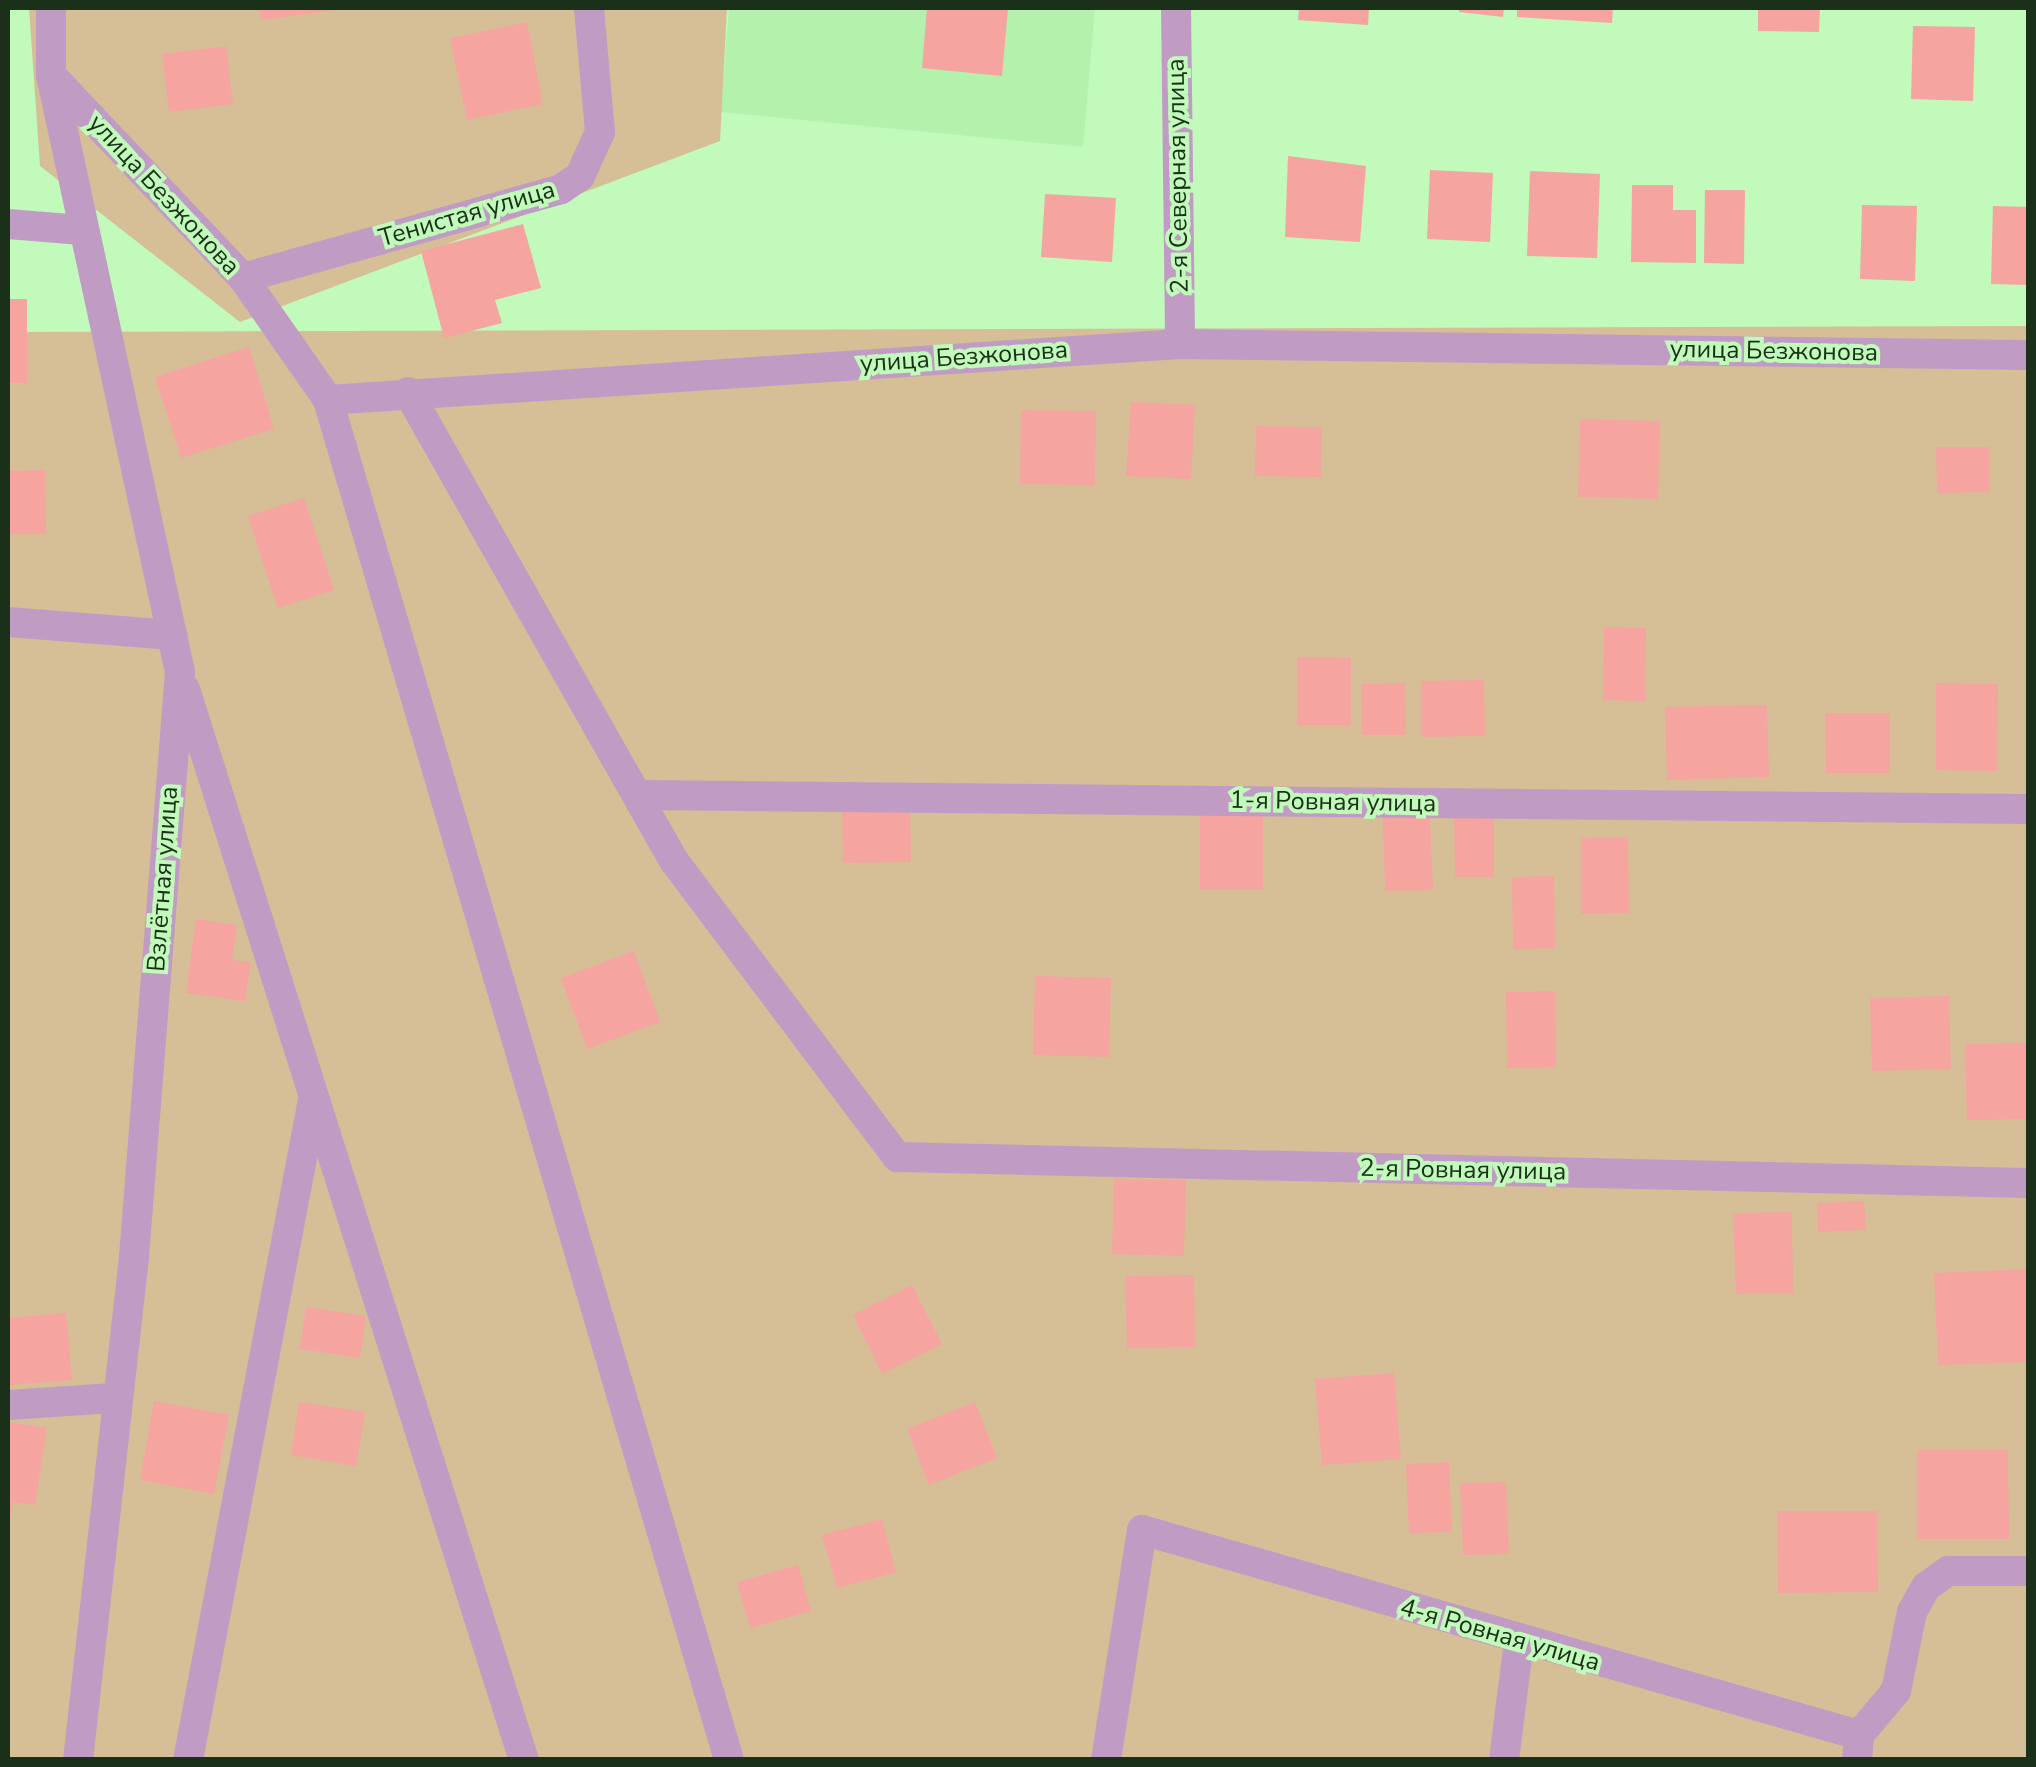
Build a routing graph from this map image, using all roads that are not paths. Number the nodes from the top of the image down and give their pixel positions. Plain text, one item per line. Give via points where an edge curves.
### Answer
1 (51, 8) edge
2 (589, 8) edge
3 (1176, 8) edge
4 (51, 75) junction
5 (8, 224) edge
6 (82, 230) junction
7 (243, 278) junction
8 (1180, 344) junction
9 (2028, 354) edge
10 (408, 392) junction
11 (328, 400) junction
12 (8, 622) edge
13 (172, 636) junction
14 (180, 672) junction
15 (638, 795) junction
16 (2028, 809) edge
17 (314, 1097) junction
18 (2028, 1182) edge
19 (113, 1398) junction
20 (8, 1405) edge
21 (2028, 1572) edge
22 (1519, 1641) junction
23 (1858, 1747) edge
24 (77, 1759) edge
25 (188, 1760) edge
26 (524, 1760) edge
27 (729, 1760) edge
28 (1106, 1760) edge
29 (1504, 1760) edge

1 - 4 street, Взлётная улица
2 - 7 street, Тенистая улица via 600,132 580,176 561,189
3 - 8 street, 2-я Северная улица
4 - 6 street, Взлётная улица
4 - 7 street, улица Безжонова
5 - 6 street
6 - 13 street, Взлётная улица
7 - 11 street, улица Безжонова
8 - 9 street, улица Безжонова
8 - 10 street, улица Безжонова
10 - 11 street, улица Безжонова
10 - 15 street
11 - 27 street
12 - 13 street
13 - 14 street, Взлётная улица
14 - 17 street
14 - 19 street, Взлётная улица via 134,1257
15 - 16 street, 1-я Ровная улица
15 - 18 street, 2-я Ровная улица via 674,861 897,1157
17 - 25 street
17 - 26 street
19 - 20 street
19 - 24 street, Взлётная улица
21 - 23 street via 1948,1571 1919,1598 1896,1691
22 - 23 street, 4-я Ровная улица
22 - 28 street, 4-я Ровная улица via 1142,1530
22 - 29 street

